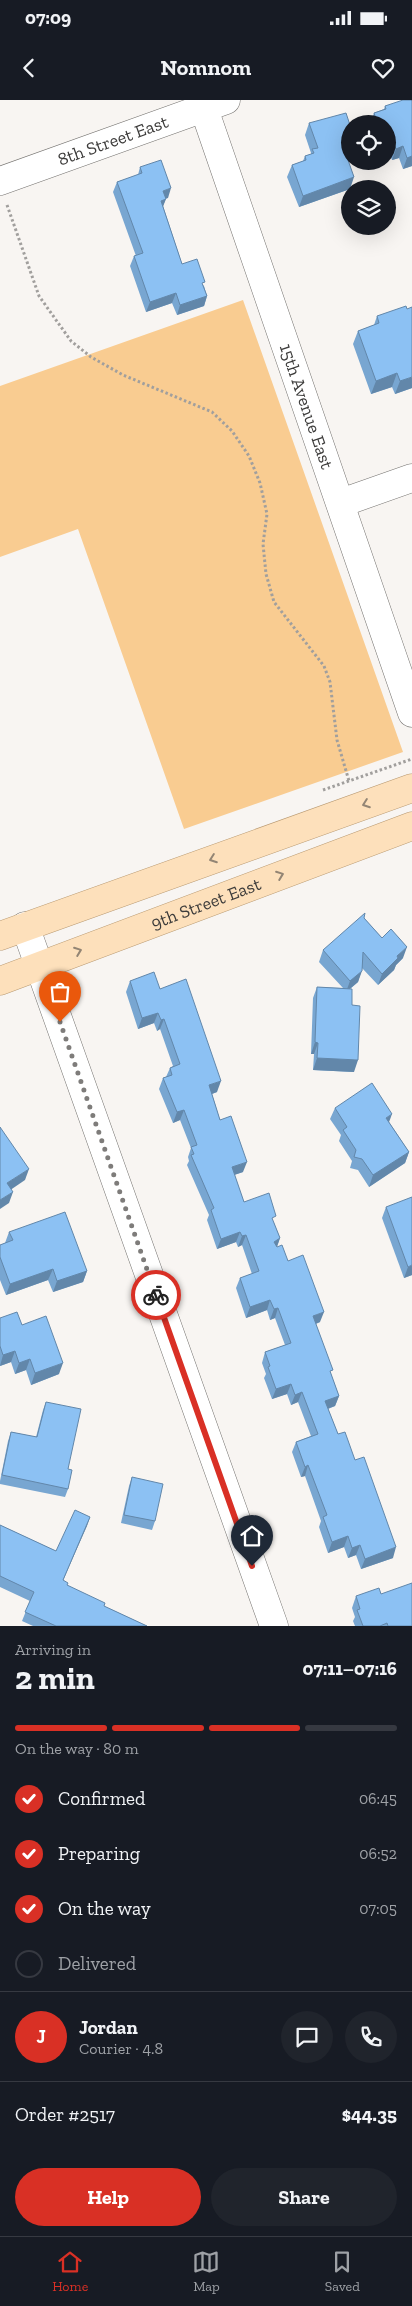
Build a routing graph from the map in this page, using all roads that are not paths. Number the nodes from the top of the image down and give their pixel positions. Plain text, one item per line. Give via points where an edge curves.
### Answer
1 (210, 103) edge
2 (3, 192) edge
3 (412, 478) edge
4 (341, 503) junction
5 (412, 713) edge
6 (412, 788) edge
7 (412, 826) edge
8 (25, 926) junction
9 (0, 936) edge
10 (40, 966) junction
11 (0, 981) edge
12 (274, 1626) edge

1 - 2 street, 8th Street East
1 - 4 street, 15th Avenue East
3 - 4 street
4 - 5 street, 15th Avenue East
6 -> 8 main road
10 -> 7 main road, 9th Street East
8 - 9 main road
8 - 10 street
10 - 11 main road, 9th Street East
10 - 12 street

